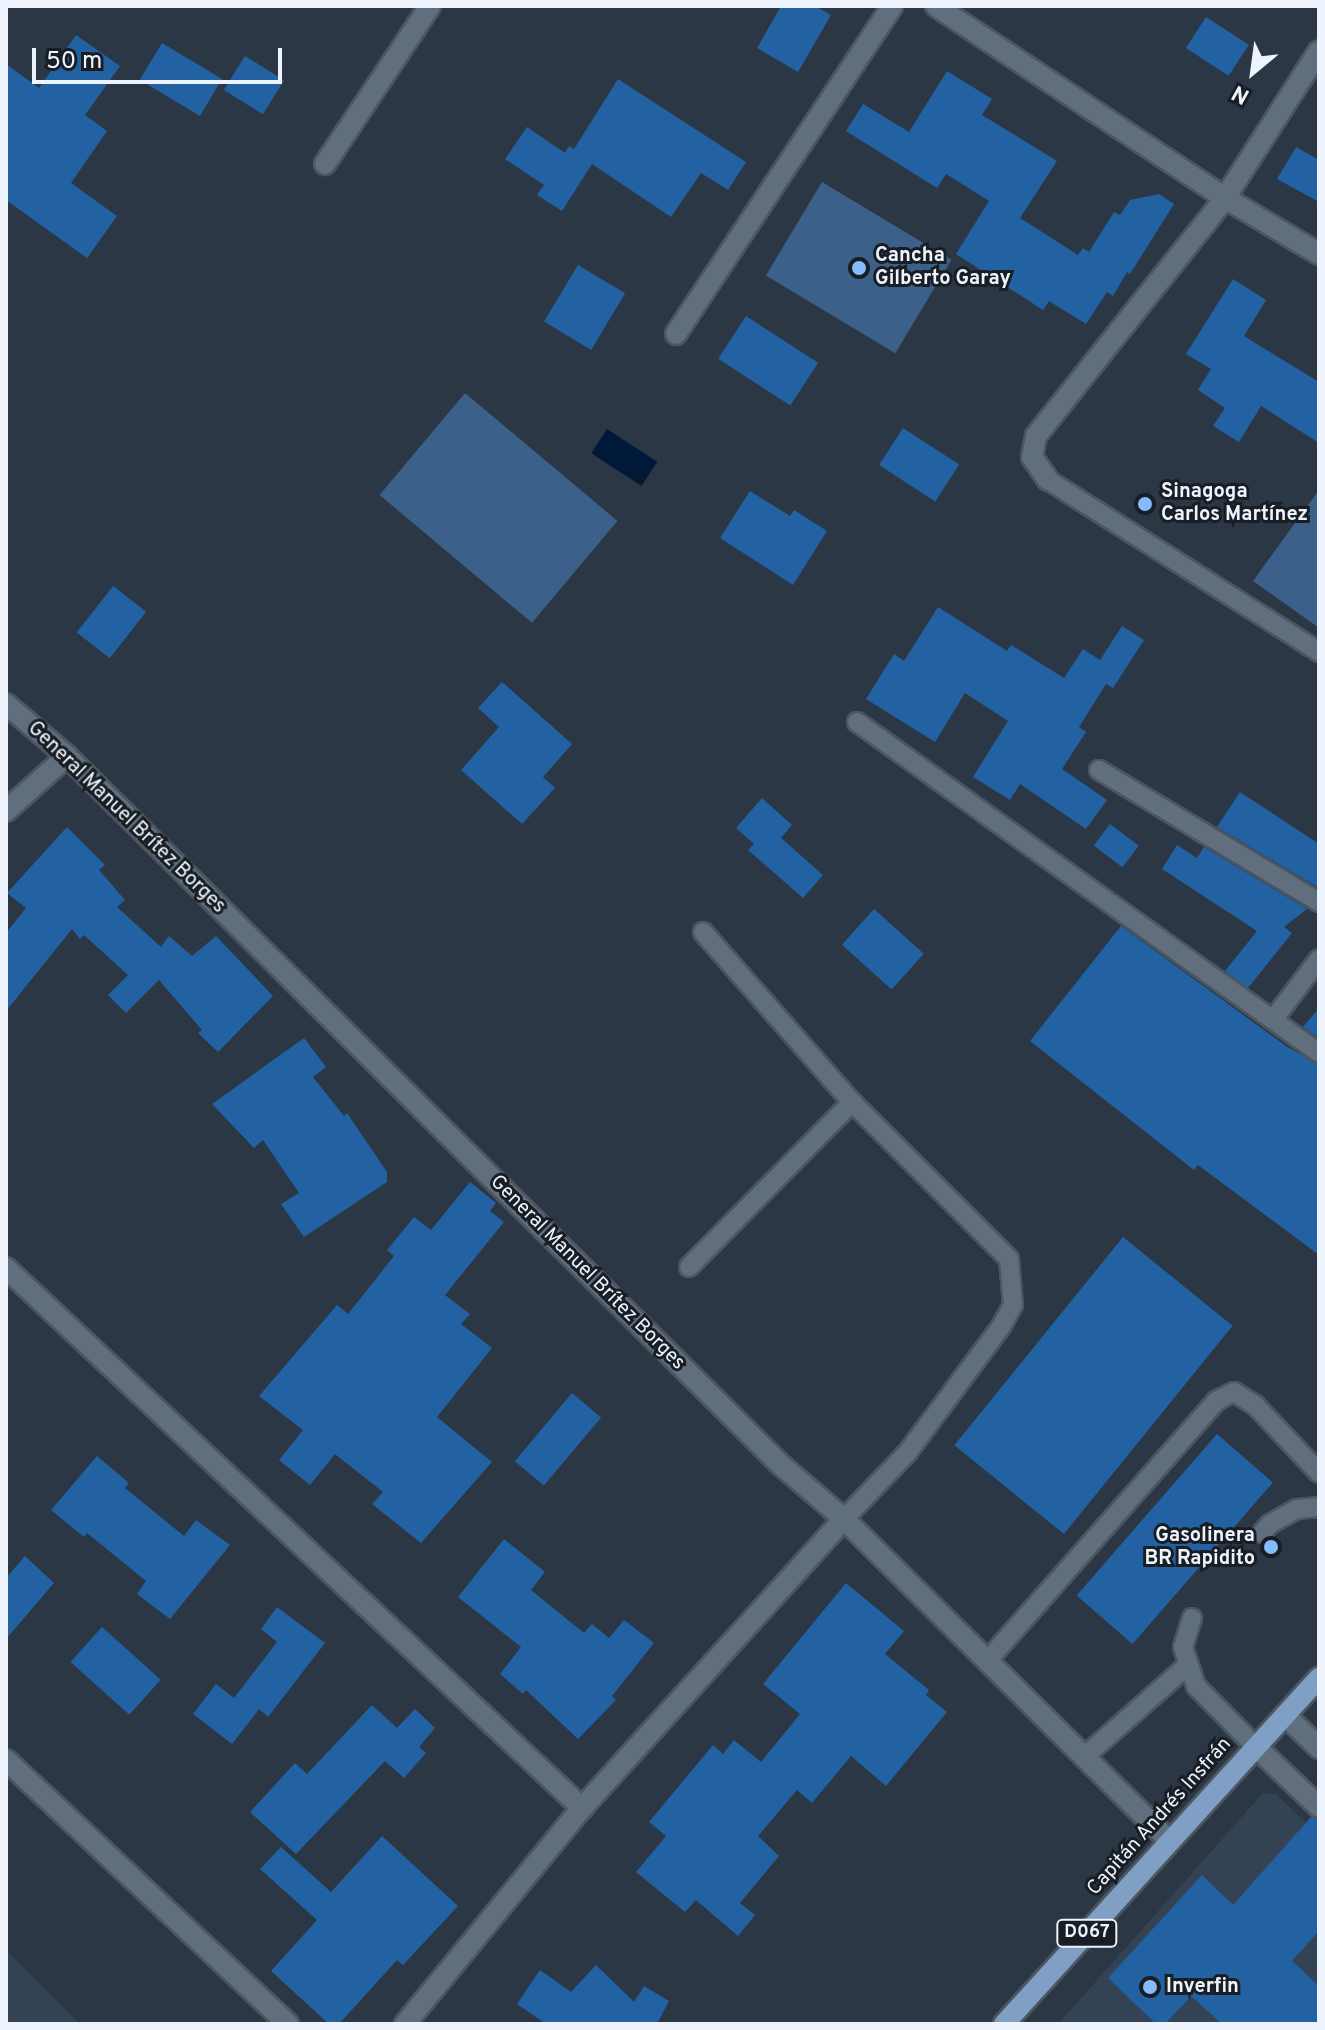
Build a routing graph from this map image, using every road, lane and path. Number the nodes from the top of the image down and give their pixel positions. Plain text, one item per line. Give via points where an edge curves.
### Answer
1 (430, 6) edge
2 (892, 6) edge
3 (936, 6) edge
4 (1319, 51) edge
5 (325, 164) dead end
6 (1225, 198) junction
7 (1319, 254) edge
8 (676, 334) dead end
9 (1048, 480) joint
10 (1319, 652) edge
11 (6, 704) edge
12 (857, 722) dead end
13 (67, 756) junction
14 (1099, 770) dead end
15 (6, 811) edge
16 (1319, 902) edge
17 (703, 932) dead end
18 (1319, 959) edge
19 (1273, 1020) junction
20 (1319, 1053) edge
21 (852, 1102) junction
22 (689, 1267) dead end
23 (6, 1268) edge
24 (1319, 1473) edge
25 (1319, 1507) edge
26 (844, 1519) junction
27 (1262, 1533) dead end
28 (1192, 1618) dead end
29 (987, 1661) junction
30 (1187, 1666) junction
31 (1319, 1678) edge
32 (1285, 1715) junction
33 (1256, 1747) junction
34 (1319, 1748) edge
35 (1084, 1757) junction
36 (6, 1760) edge
37 (1319, 1807) edge
38 (582, 1808) junction
39 (1169, 1841) junction
40 (288, 2024) edge
41 (405, 2024) edge
42 (1004, 2024) edge

1 - 5 street
2 - 8 street
3 - 6 street
4 - 6 street
6 - 7 street
6 - 9 street via 1036,436 1032,457
9 - 10 lane
11 - 13 street, General Manuel Brítez Borges
12 - 19 lane
13 - 15 street
13 - 26 street, General Manuel Brítez Borges via 781,1465
14 - 16 lane
17 - 21 lane
18 - 19 lane
19 - 20 lane
21 - 22 lane
21 - 26 lane via 1009,1259 1013,1305 908,1452
23 - 38 street
24 - 29 lane via 1255,1405 1234,1392 1216,1401
25 - 27 lane via 1297,1509
26 - 29 street, General Manuel Brítez Borges
26 - 38 street
28 - 30 lane via 1183,1647
29 - 35 street, General Manuel Brítez Borges
30 - 33 lane via 1196,1686
30 - 35 lane
31 - 32 main road, Capitán Andrés Insfrán / D067
32 - 33 main road, Capitán Andrés Insfrán / D067
32 - 34 street
33 - 37 street
33 - 39 main road, Capitán Andrés Insfrán / D067
35 - 39 street, General Manuel Brítez Borges
36 - 40 street
38 - 41 street
39 - 42 main road, Capitán Andrés Insfrán / D067

